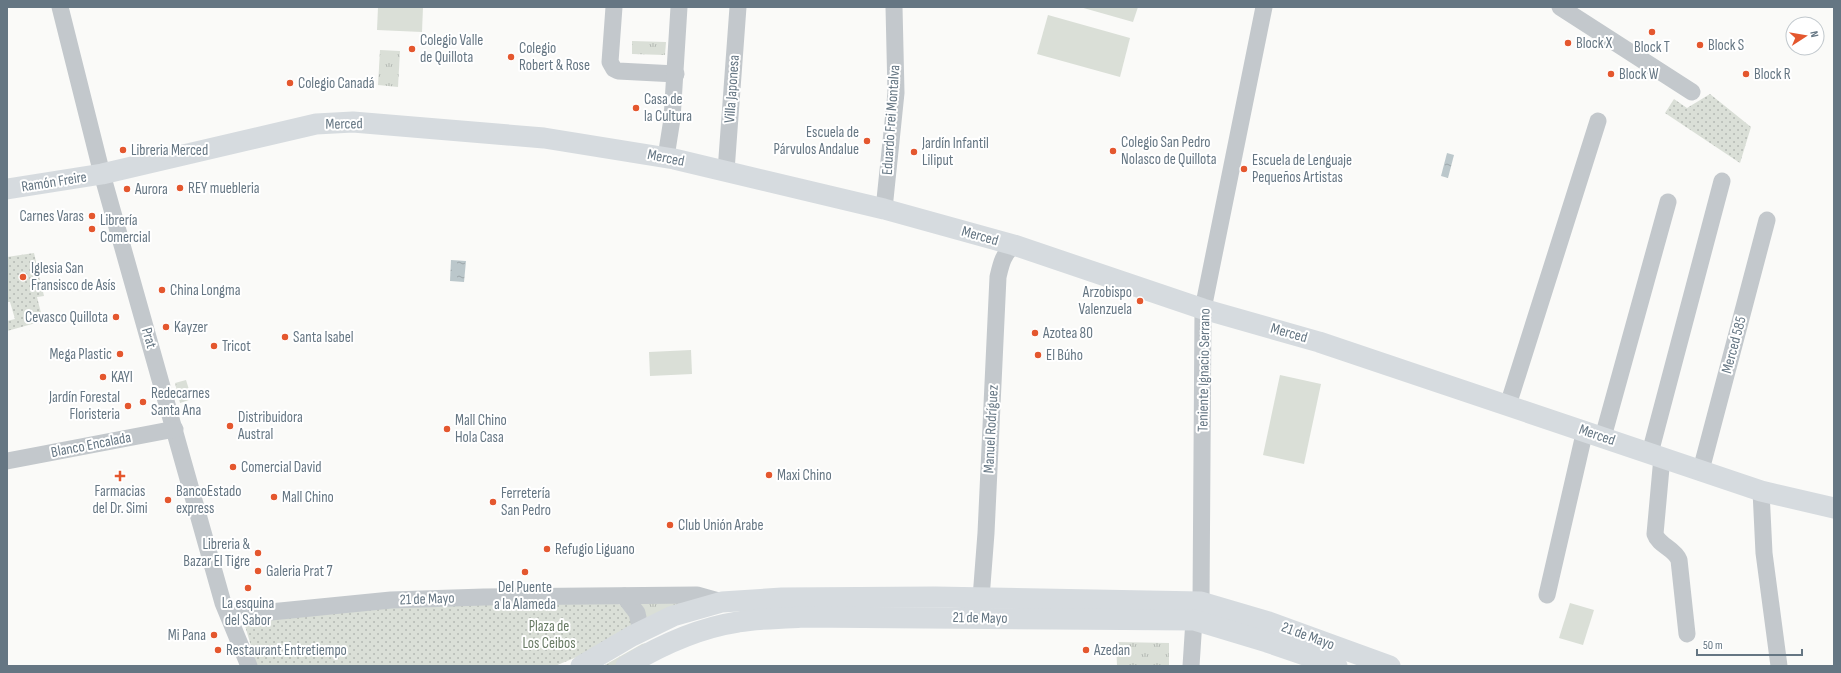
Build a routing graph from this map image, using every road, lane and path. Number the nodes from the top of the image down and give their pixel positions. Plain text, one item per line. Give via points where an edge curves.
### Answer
1 (60, 7) edge
2 (614, 7) edge
3 (679, 7) edge
4 (738, 7) edge
5 (894, 7) edge
6 (1264, 7) edge
7 (1560, 7) edge
8 (676, 74) junction
9 (1692, 92) dead end
10 (1598, 120) dead end
11 (666, 157) junction
12 (726, 171) junction
13 (102, 174) junction
14 (1722, 181) dead end
15 (7, 190) edge
16 (1668, 202) dead end
17 (884, 209) junction
18 (1767, 220) dead end
19 (1014, 245) junction
20 (1203, 309) junction
21 (1508, 405) junction
22 (175, 429) junction
23 (1594, 434) junction
24 (1656, 455) junction
25 (7, 461) edge
26 (1701, 470) junction
27 (1762, 491) junction
28 (1834, 508) edge
29 (1547, 595) dead end
30 (624, 596) junction
31 (722, 602) junction
32 (981, 608) junction
33 (1198, 611) junction
34 (230, 616) junction
35 (641, 630) junction
36 (1687, 634) dead end
37 (249, 666) edge
38 (581, 666) edge
39 (626, 666) edge
40 (1191, 666) edge
41 (1337, 666) edge
42 (1390, 666) edge
43 (1779, 666) edge

1 - 13 street, Prat
2 - 8 street via 610,58 614,69
3 - 8 street
4 - 12 street, Villa Japonesa
5 - 17 street, Eduardo Frei Montalva via 896,94
6 - 20 street, Teniente Ignacio Serrano
7 - 9 street
8 - 11 street
10 - 21 street
11 - 12 main road, Merced
11 - 13 main road, Merced via 544,138 393,124 341,122 316,124
12 - 17 main road, Merced
13 - 15 main road, Ramón Freire
13 - 22 street, Prat
14 - 24 street
16 - 23 street
17 - 19 main road, Merced
18 - 26 street, Merced 585
19 - 20 main road, Merced
19 - 32 street, Manuel Rodríguez via 1002,259 998,277
20 - 21 main road, Merced via 1319,342
20 - 33 street, Teniente Ignacio Serrano
21 - 23 main road, Merced
22 - 25 street, Blanco Encalada
22 - 34 street, Prat via 223,602
23 - 24 main road, Merced
23 - 29 street
24 - 26 main road, Merced
24 - 36 street via 1655,534 1658,540 1674,552 1678,560
26 - 27 main road, Merced
27 - 28 main road, Merced
27 - 43 street via 1764,553
30 - 31 street, 21 de Mayo via 697,595
30 - 34 street, 21 de Mayo via 390,600
30 - 35 street via 637,613
31 - 32 main road, 21 de Mayo via 782,598
31 - 35 main road, 21 de Mayo via 673,616
32 - 33 main road, 21 de Mayo
32 - 39 main road, 21 de Mayo via 740,622 708,628 680,638
33 - 40 street, Teniente Ignacio Serrano
33 - 41 main road, 21 de Mayo via 1267,642
33 - 42 main road, 21 de Mayo via 1269,622
34 - 37 street, Prat
35 - 38 main road, 21 de Mayo

